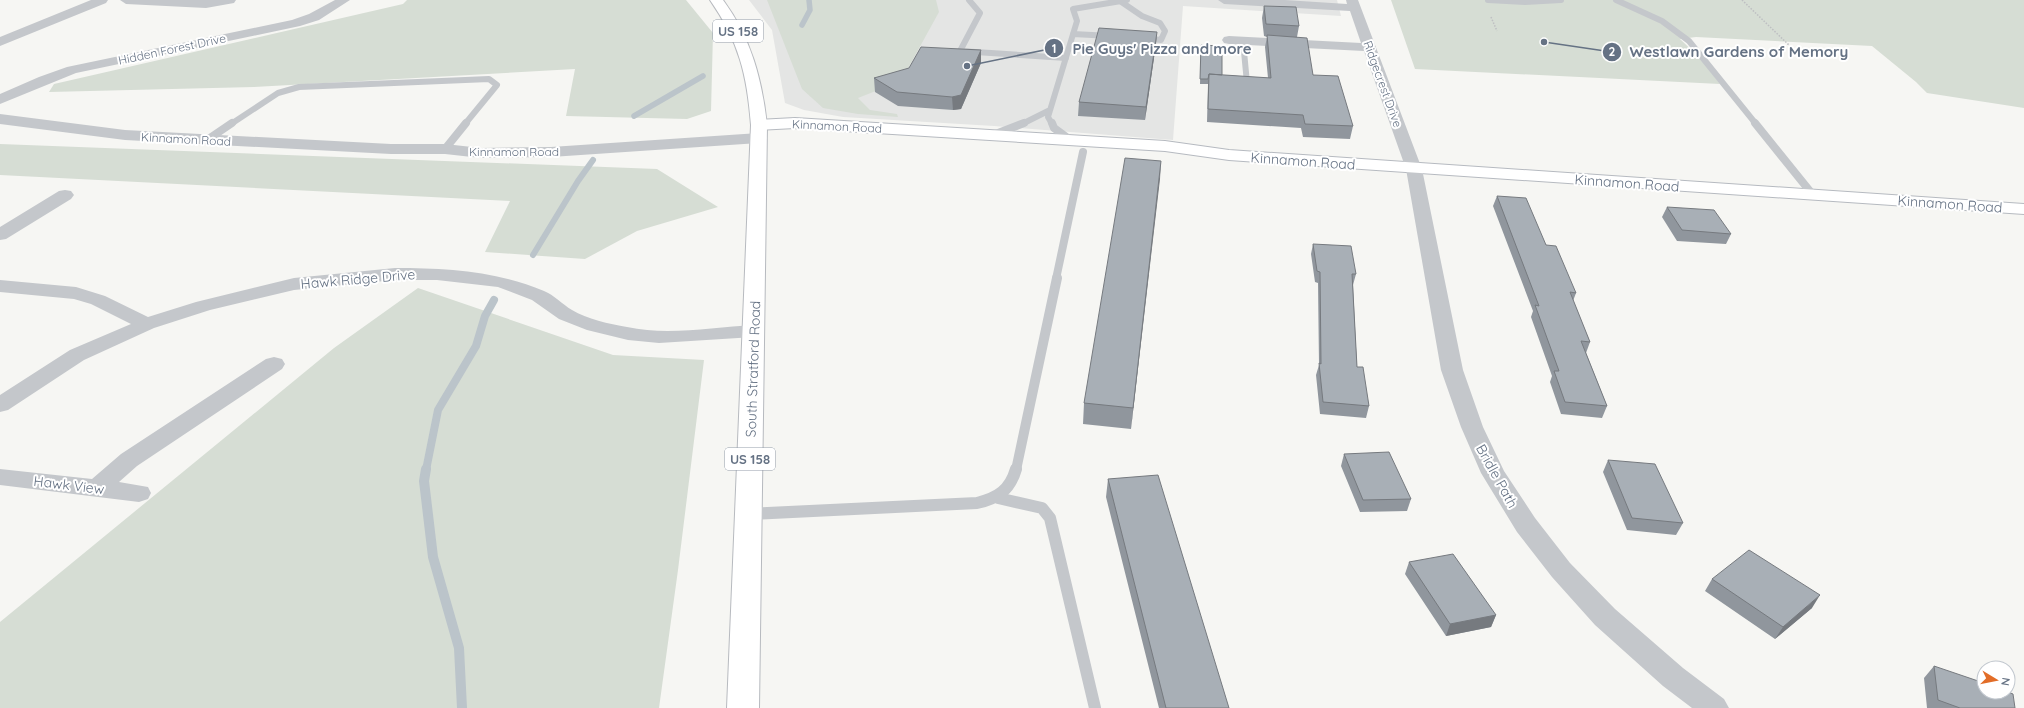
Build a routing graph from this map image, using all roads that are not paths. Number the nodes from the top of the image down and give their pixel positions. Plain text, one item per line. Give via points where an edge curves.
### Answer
1 (102, 0) edge
2 (126, 0) edge
3 (230, 0) edge
4 (344, 0) edge
5 (716, 0) edge
6 (969, 0) edge
7 (1224, 0) edge
8 (1488, 0) edge
9 (1561, 0) edge
10 (1616, 0) edge
11 (1124, 1) edge
12 (1353, 4) edge
13 (1073, 34) junction
14 (1117, 37) edge
15 (1139, 38) edge
16 (1161, 40) junction
17 (1229, 40) dead end
18 (1243, 41) junction
19 (0, 42) edge
20 (1369, 47) junction
21 (1160, 48) dead end
22 (1066, 58) junction
23 (1247, 83) edge
24 (0, 100) edge
25 (1048, 111) junction
26 (0, 119) edge
27 (759, 132) junction
28 (993, 135) junction
29 (207, 140) junction
30 (1069, 140) junction
31 (445, 149) junction
32 (1083, 152) junction
33 (1229, 155) junction
34 (1414, 169) junction
35 (1813, 194) junction
36 (65, 195) dead end
37 (2024, 209) edge
38 (0, 235) edge
39 (0, 286) edge
40 (147, 324) junction
41 (754, 331) junction
42 (274, 364) dead end
43 (0, 405) edge
44 (0, 477) edge
45 (97, 488) junction
46 (139, 493) dead end
47 (998, 498) junction
48 (748, 514) junction
49 (742, 708) edge
50 (1095, 708) edge
51 (1714, 708) edge

1 - 19 street
2 - 3 street via 206,4
4 - 24 street, Hidden Forest Drive via 314,17 295,23 72,70
5 - 27 main road, US 158 via 734,24 747,52 758,110
6 - 22 lane via 980,13 960,51
7 - 12 street
8 - 9 lane
10 - 35 lane via 1662,21 1689,41
11 - 13 lane via 1073,9 1077,21
11 - 16 lane via 1142,16 1160,23 1166,31
12 - 20 street, Ridgecrest Drive
13 - 14 lane
13 - 22 lane
15 - 16 lane
16 - 21 lane
17 - 18 street
18 - 20 street
18 - 23 lane
20 - 34 street, Ridgecrest Drive
22 - 25 lane
25 - 28 lane via 1019,126
25 - 30 lane via 1050,123
26 - 29 street, Kinnamon Road via 125,135
27 - 28 main road, Kinnamon Road via 795,123
27 - 31 street, Kinnamon Road via 554,145 481,153
27 - 32 main road, Kinnamon Road
27 - 41 main road, South Stratford Road / US 158
28 - 30 main road, Kinnamon Road
29 - 31 street, Kinnamon Road via 391,149
29 - 31 lane via 278,93 299,87 489,80 495,82 497,86
30 - 33 main road, Kinnamon Road via 1165,146
32 - 33 main road, Kinnamon Road via 1163,157
32 - 47 lane via 1016,471 1009,487
33 - 34 main road, Kinnamon Road
34 - 35 main road, Kinnamon Road
34 - 51 street, Bridle Path via 1452,370 1472,427 1493,473 1526,525 1561,570 1604,616 1673,677
35 - 37 main road, Kinnamon Road
36 - 38 street
39 - 40 street via 76,293 98,300
40 - 41 street, Hawk Ridge Drive via 203,306 294,284 395,274 437,274 502,282 538,296 566,315 594,326 628,334 659,337
40 - 43 street, Hawk Ridge Drive via 77,355
41 - 48 main road, South Stratford Road / US 158
42 - 45 street via 129,460
44 - 45 street, Hawk View
45 - 46 street, Hawk View
47 - 48 lane via 977,503
47 - 50 lane via 1042,508 1050,518
48 - 49 main road, South Stratford Road / US 158

